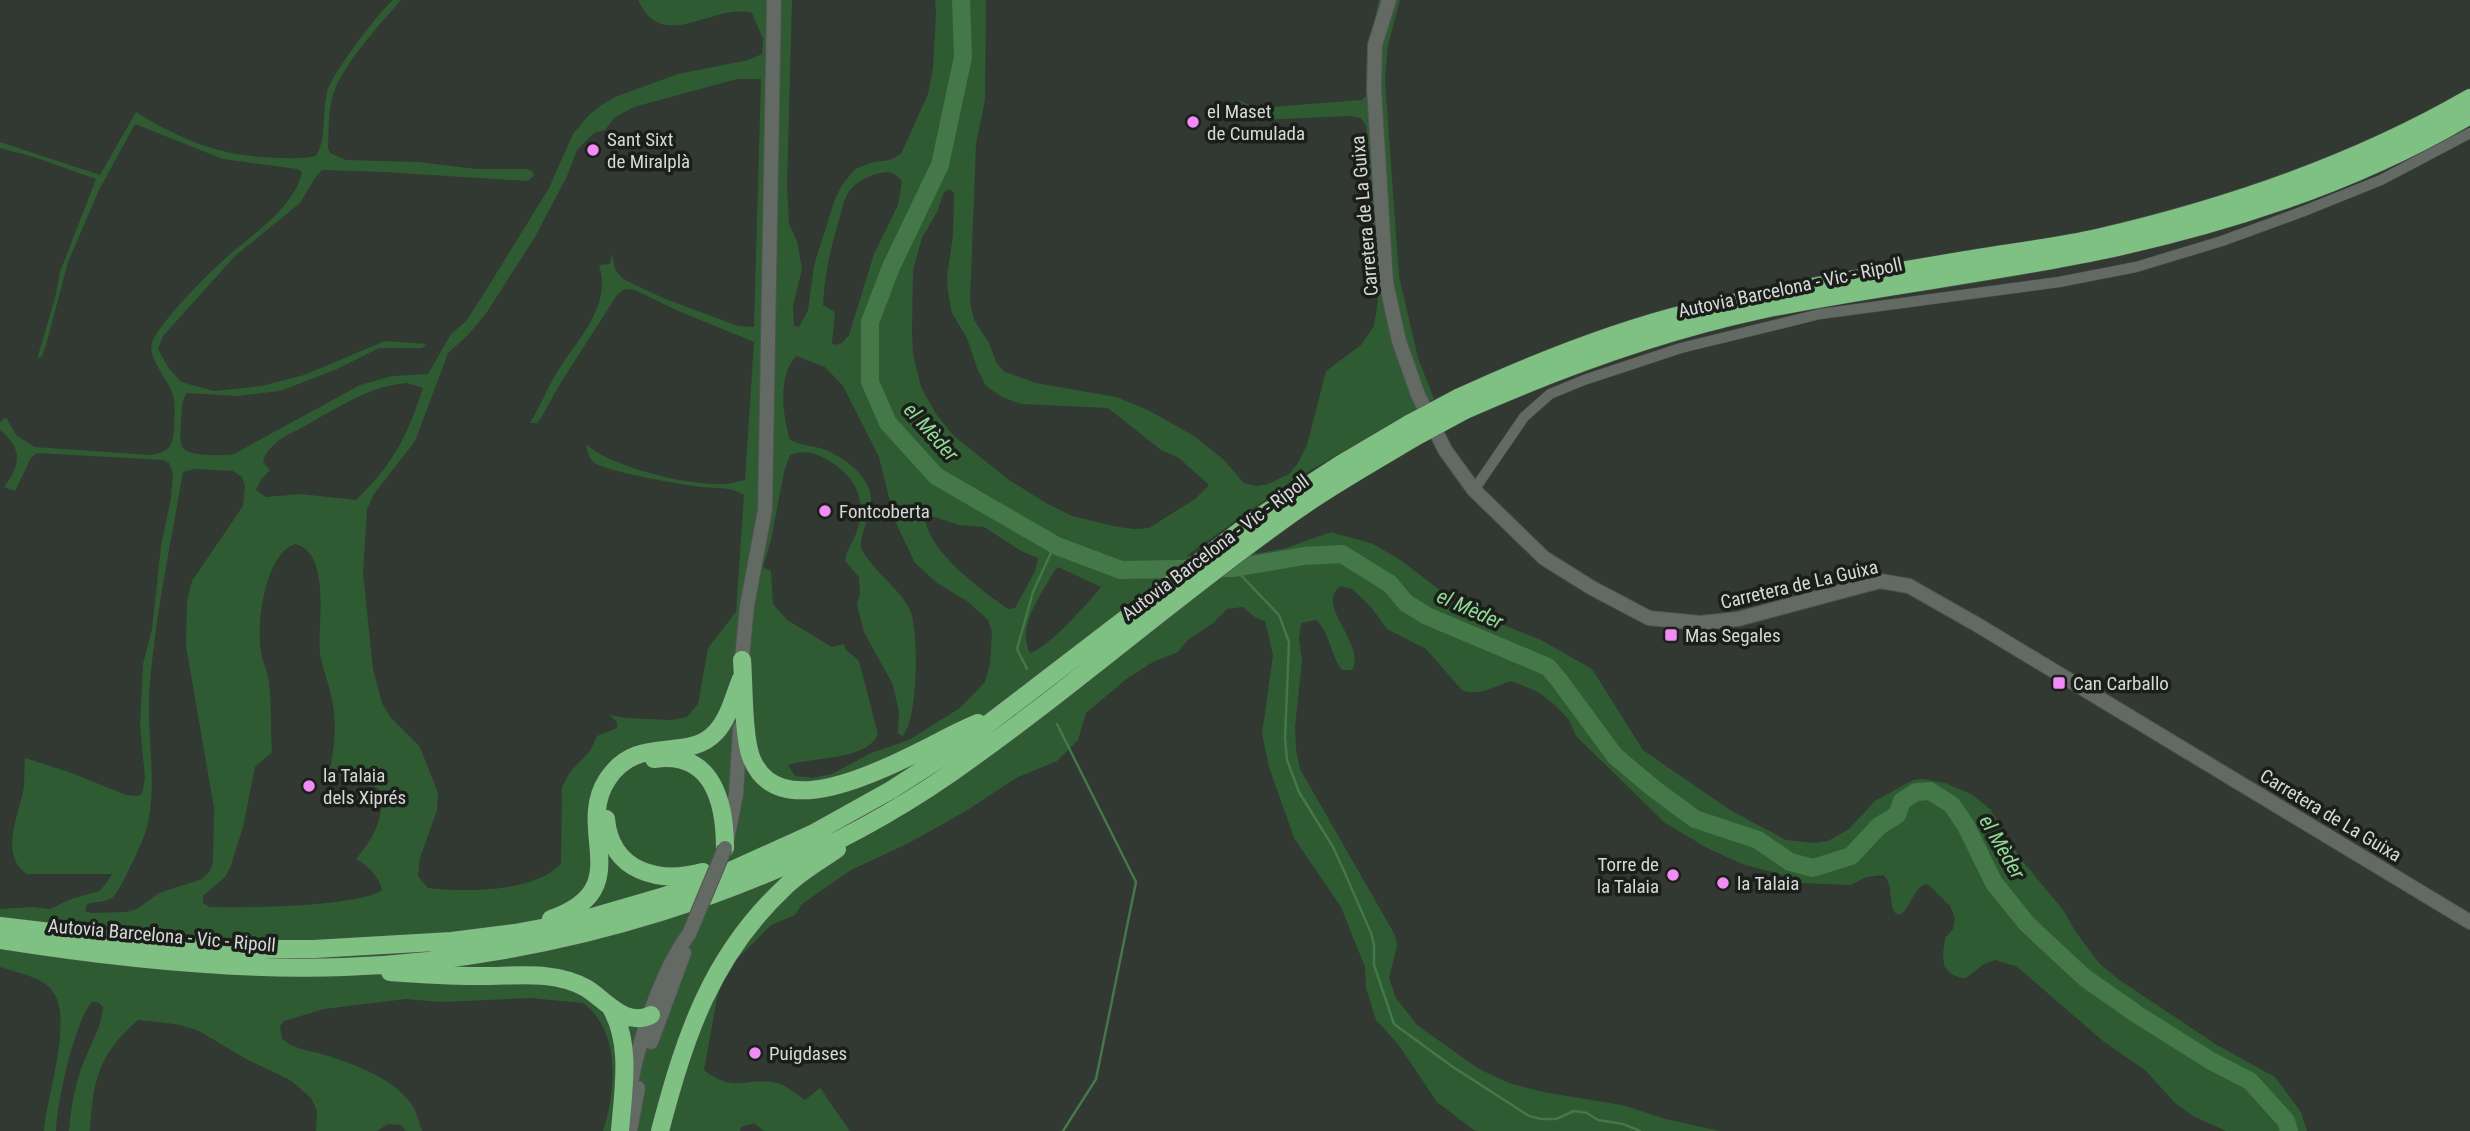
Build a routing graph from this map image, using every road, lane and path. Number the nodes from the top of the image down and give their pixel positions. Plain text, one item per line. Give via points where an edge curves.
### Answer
1 (774, 0) edge
2 (1389, 0) edge
3 (2470, 98) edge
4 (2470, 115) edge
5 (2470, 133) edge
6 (1461, 404) junction
7 (1412, 430) junction
8 (1474, 490) junction
9 (742, 660) junction
10 (741, 679) junction
11 (1000, 715) junction
12 (854, 831) junction
13 (725, 848) junction
14 (730, 870) junction
15 (2470, 922) edge
16 (0, 926) edge
17 (515, 933) junction
18 (688, 938) junction
19 (0, 940) edge
20 (348, 967) junction
21 (609, 1005) junction
22 (651, 1015) junction
23 (620, 1131) edge
24 (628, 1131) edge
25 (660, 1131) edge

1 - 9 street via 765,510
2 - 8 street, Carretera de La Guixa via 1375,46 1374,88 1386,282 1399,341 1418,395 1446,450
3 - 6 highway, Autovia Barcelona - Vic - Ripoll via 2372,148 2250,197 2095,238 1843,280 1686,314 1529,365
4 - 6 highway, Autovia Barcelona - Vic - Ripoll via 2378,162 2221,221 2105,250 1846,293 1694,326
5 - 8 street via 2381,180 2329,201 2136,267 2046,284 1820,314 1681,348 1584,380 1550,394 1524,417
6 - 7 highway, Autovia Barcelona - Vic - Ripoll, bridge
7 - 11 highway, Autovia Barcelona - Vic - Ripoll via 1340,464 1253,522
7 - 12 highway, Autovia Barcelona - Vic - Ripoll via 1276,525 1040,709 948,775
8 - 15 street, Carretera de La Guixa via 1544,558 1649,618 1714,623 1881,581 1909,586
9 - 10 street
9 - 11 highway via 752,759 769,779 784,787 812,789 848,782 889,768
10 - 13 street via 736,795
10 - 17 highway via 726,718 711,736 691,746 644,752 613,772 598,803 601,861 592,890 564,914
11 - 14 highway, Autovia Barcelona - Vic - Ripoll via 861,808
12 - 20 highway, Autovia Barcelona - Vic - Ripoll via 728,887 592,932 468,954
12 - 25 highway via 852,839 786,885 732,950 689,1031
13 - 14 highway via 719,796 707,776 691,765 669,758 643,762 613,788 606,814 609,834 617,851 635,867 667,878 723,867
13 - 18 street, bridge
14 - 17 highway, Autovia Barcelona - Vic - Ripoll via 638,905
16 - 17 highway, Autovia Barcelona - Vic - Ripoll via 234,949 314,949
18 - 22 street via 677,949
18 - 24 street via 645,1058
19 - 20 highway, Autovia Barcelona - Vic - Ripoll via 170,961
20 - 21 highway via 455,976 555,977 583,987
21 - 22 highway via 631,1018
21 - 23 highway via 622,1040
22 - 24 street via 630,1091

